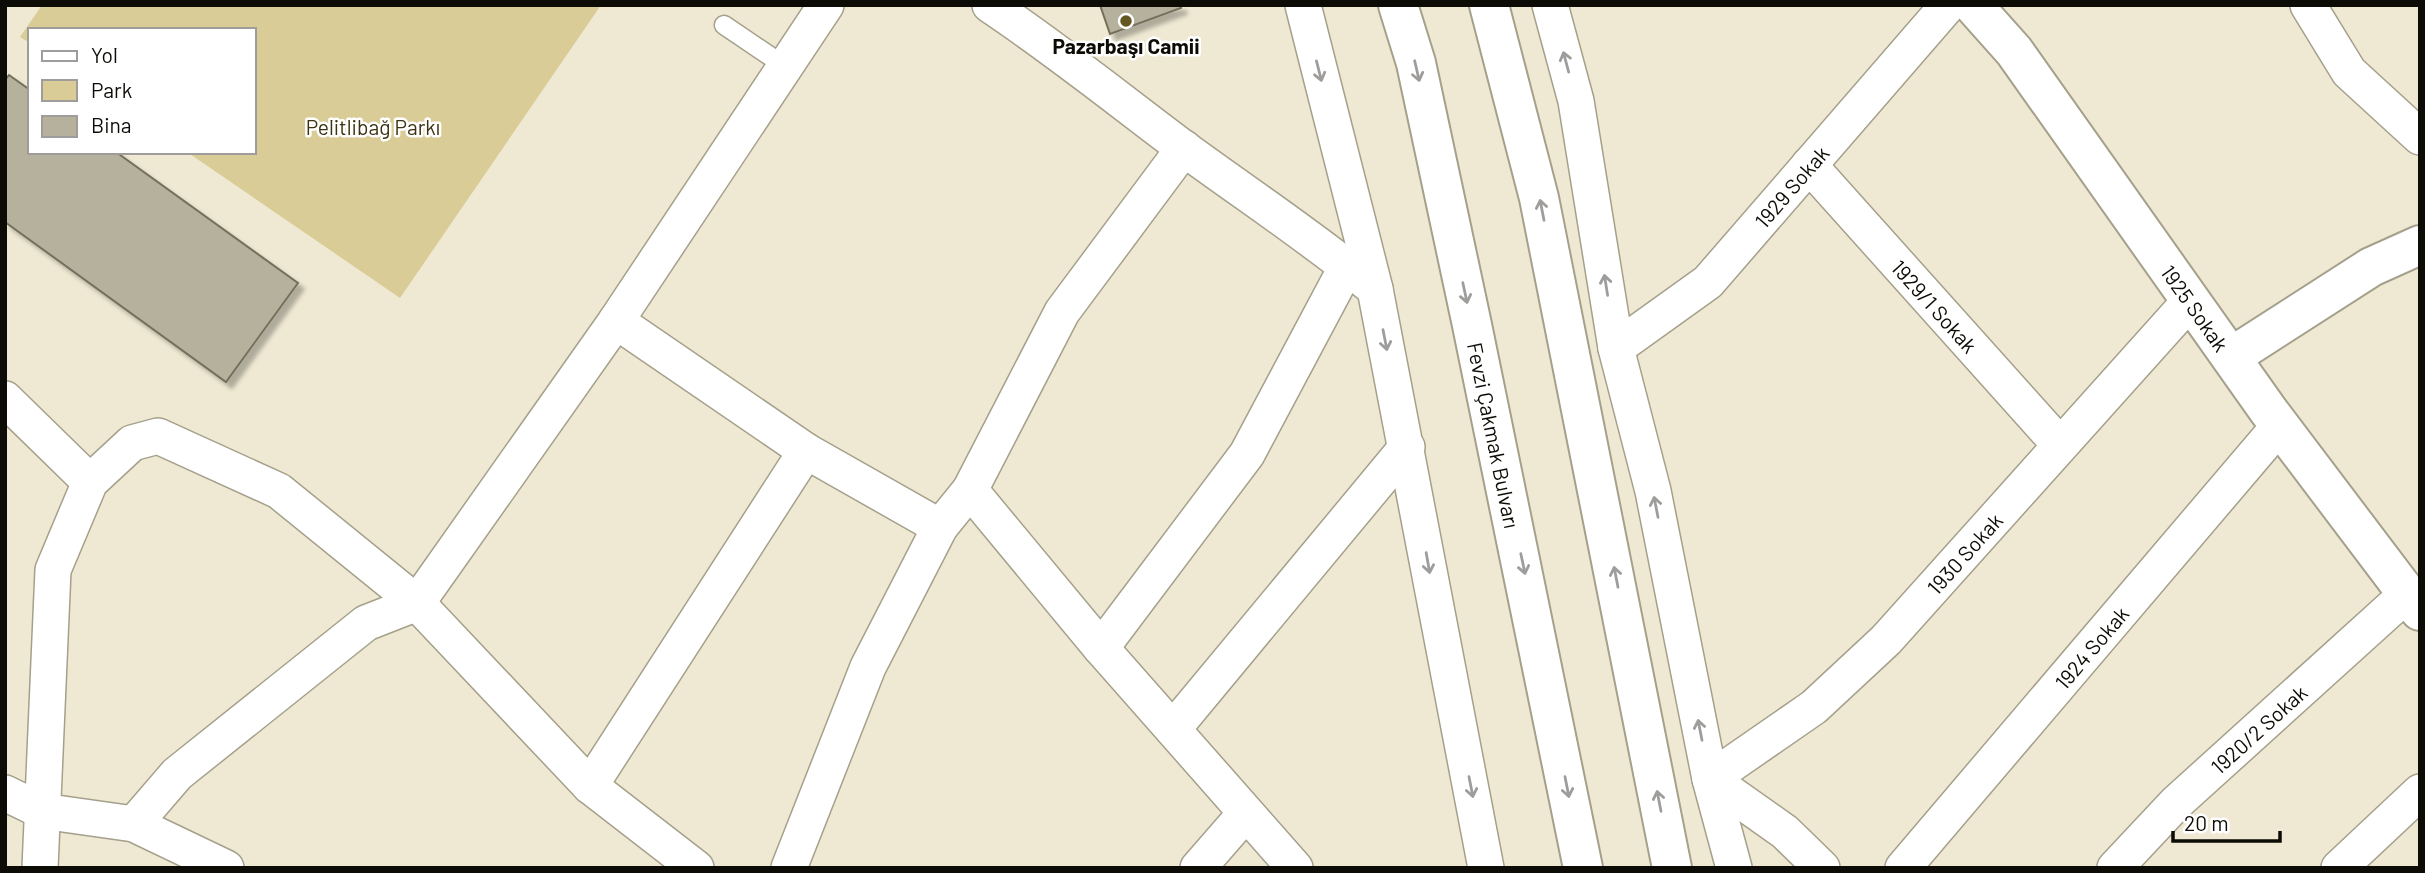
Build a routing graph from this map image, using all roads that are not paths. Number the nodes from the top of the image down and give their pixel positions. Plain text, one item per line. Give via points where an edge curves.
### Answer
1 (826, 5) edge
2 (990, 5) edge
3 (1303, 5) edge
4 (1398, 5) edge
5 (1489, 5) edge
6 (1550, 5) edge
7 (1948, 5) edge
8 (1973, 5) edge
9 (2308, 5) edge
10 (724, 25) dead end
11 (786, 66) junction
12 (2420, 137) edge
13 (1184, 148) junction
14 (1809, 165) junction
15 (2420, 245) edge
16 (1347, 266) junction
17 (1374, 289) junction
18 (2191, 300) junction
19 (617, 321) junction
20 (1616, 348) junction
21 (2231, 357) junction
22 (5, 399) edge
23 (2280, 425) junction
24 (2060, 445) junction
25 (1407, 447) junction
26 (806, 451) junction
27 (90, 482) junction
28 (970, 490) junction
29 (940, 527) junction
30 (417, 603) junction
31 (2413, 603) edge
32 (1101, 648) junction
33 (1174, 729) junction
34 (1710, 779) junction
35 (590, 786) junction
36 (2420, 792) edge
37 (5, 793) edge
38 (42, 811) junction
39 (1245, 814) junction
40 (134, 824) junction
41 (40, 868) edge
42 (226, 868) edge
43 (696, 868) edge
44 (789, 868) edge
45 (1198, 868) edge
46 (1295, 868) edge
47 (1486, 868) edge
48 (1583, 868) edge
49 (1672, 868) edge
50 (1734, 868) edge
51 (1822, 868) edge
52 (1903, 868) edge
53 (2115, 868) edge
54 (2339, 868) edge

1 - 11 street
2 - 13 street
3 -> 17 street
4 -> 48 main road, Fevzi Çakmak Bulvarı via 1416,63
49 -> 5 main road via 1539,198
20 -> 6 street via 1576,101
7 - 14 street, 1929 Sokak
8 - 18 main road, 1925 Sokak via 2014,51
9 - 12 street via 2349,72
10 - 11 lane
11 - 19 street
13 - 16 street
13 - 28 street via 1062,312
14 - 20 street, 1929 Sokak via 1708,282
14 - 24 street, 1929/1 Sokak
15 - 21 main road via 2371,267
16 - 17 street
16 - 32 street via 1247,454
17 -> 25 street
18 - 21 main road, 1925 Sokak
18 - 24 street, 1930 Sokak
19 - 26 street
19 - 30 street
34 -> 20 street via 1653,491
21 - 23 main road, 1925 Sokak
22 - 27 street
23 - 31 main road, 1925 Sokak
23 - 52 street, 1924 Sokak
24 - 34 street, 1930 Sokak via 1886,640 1814,707
25 - 33 street
25 -> 47 street
26 - 29 street
26 - 35 street
27 - 30 street via 132,443 158,436 279,491
27 - 38 street via 53,569
28 - 29 street
28 - 32 street
29 - 44 street via 868,667
30 - 35 street
30 - 40 street via 366,623 177,774
31 - 53 street, 1920/2 Sokak via 2176,803
32 - 33 street
33 - 39 street
34 - 50 street
34 - 51 street via 1785,832
35 - 43 street
36 - 54 street
37 - 38 street
38 - 40 street
38 - 41 street
39 - 45 street
39 - 46 street
40 - 42 street

